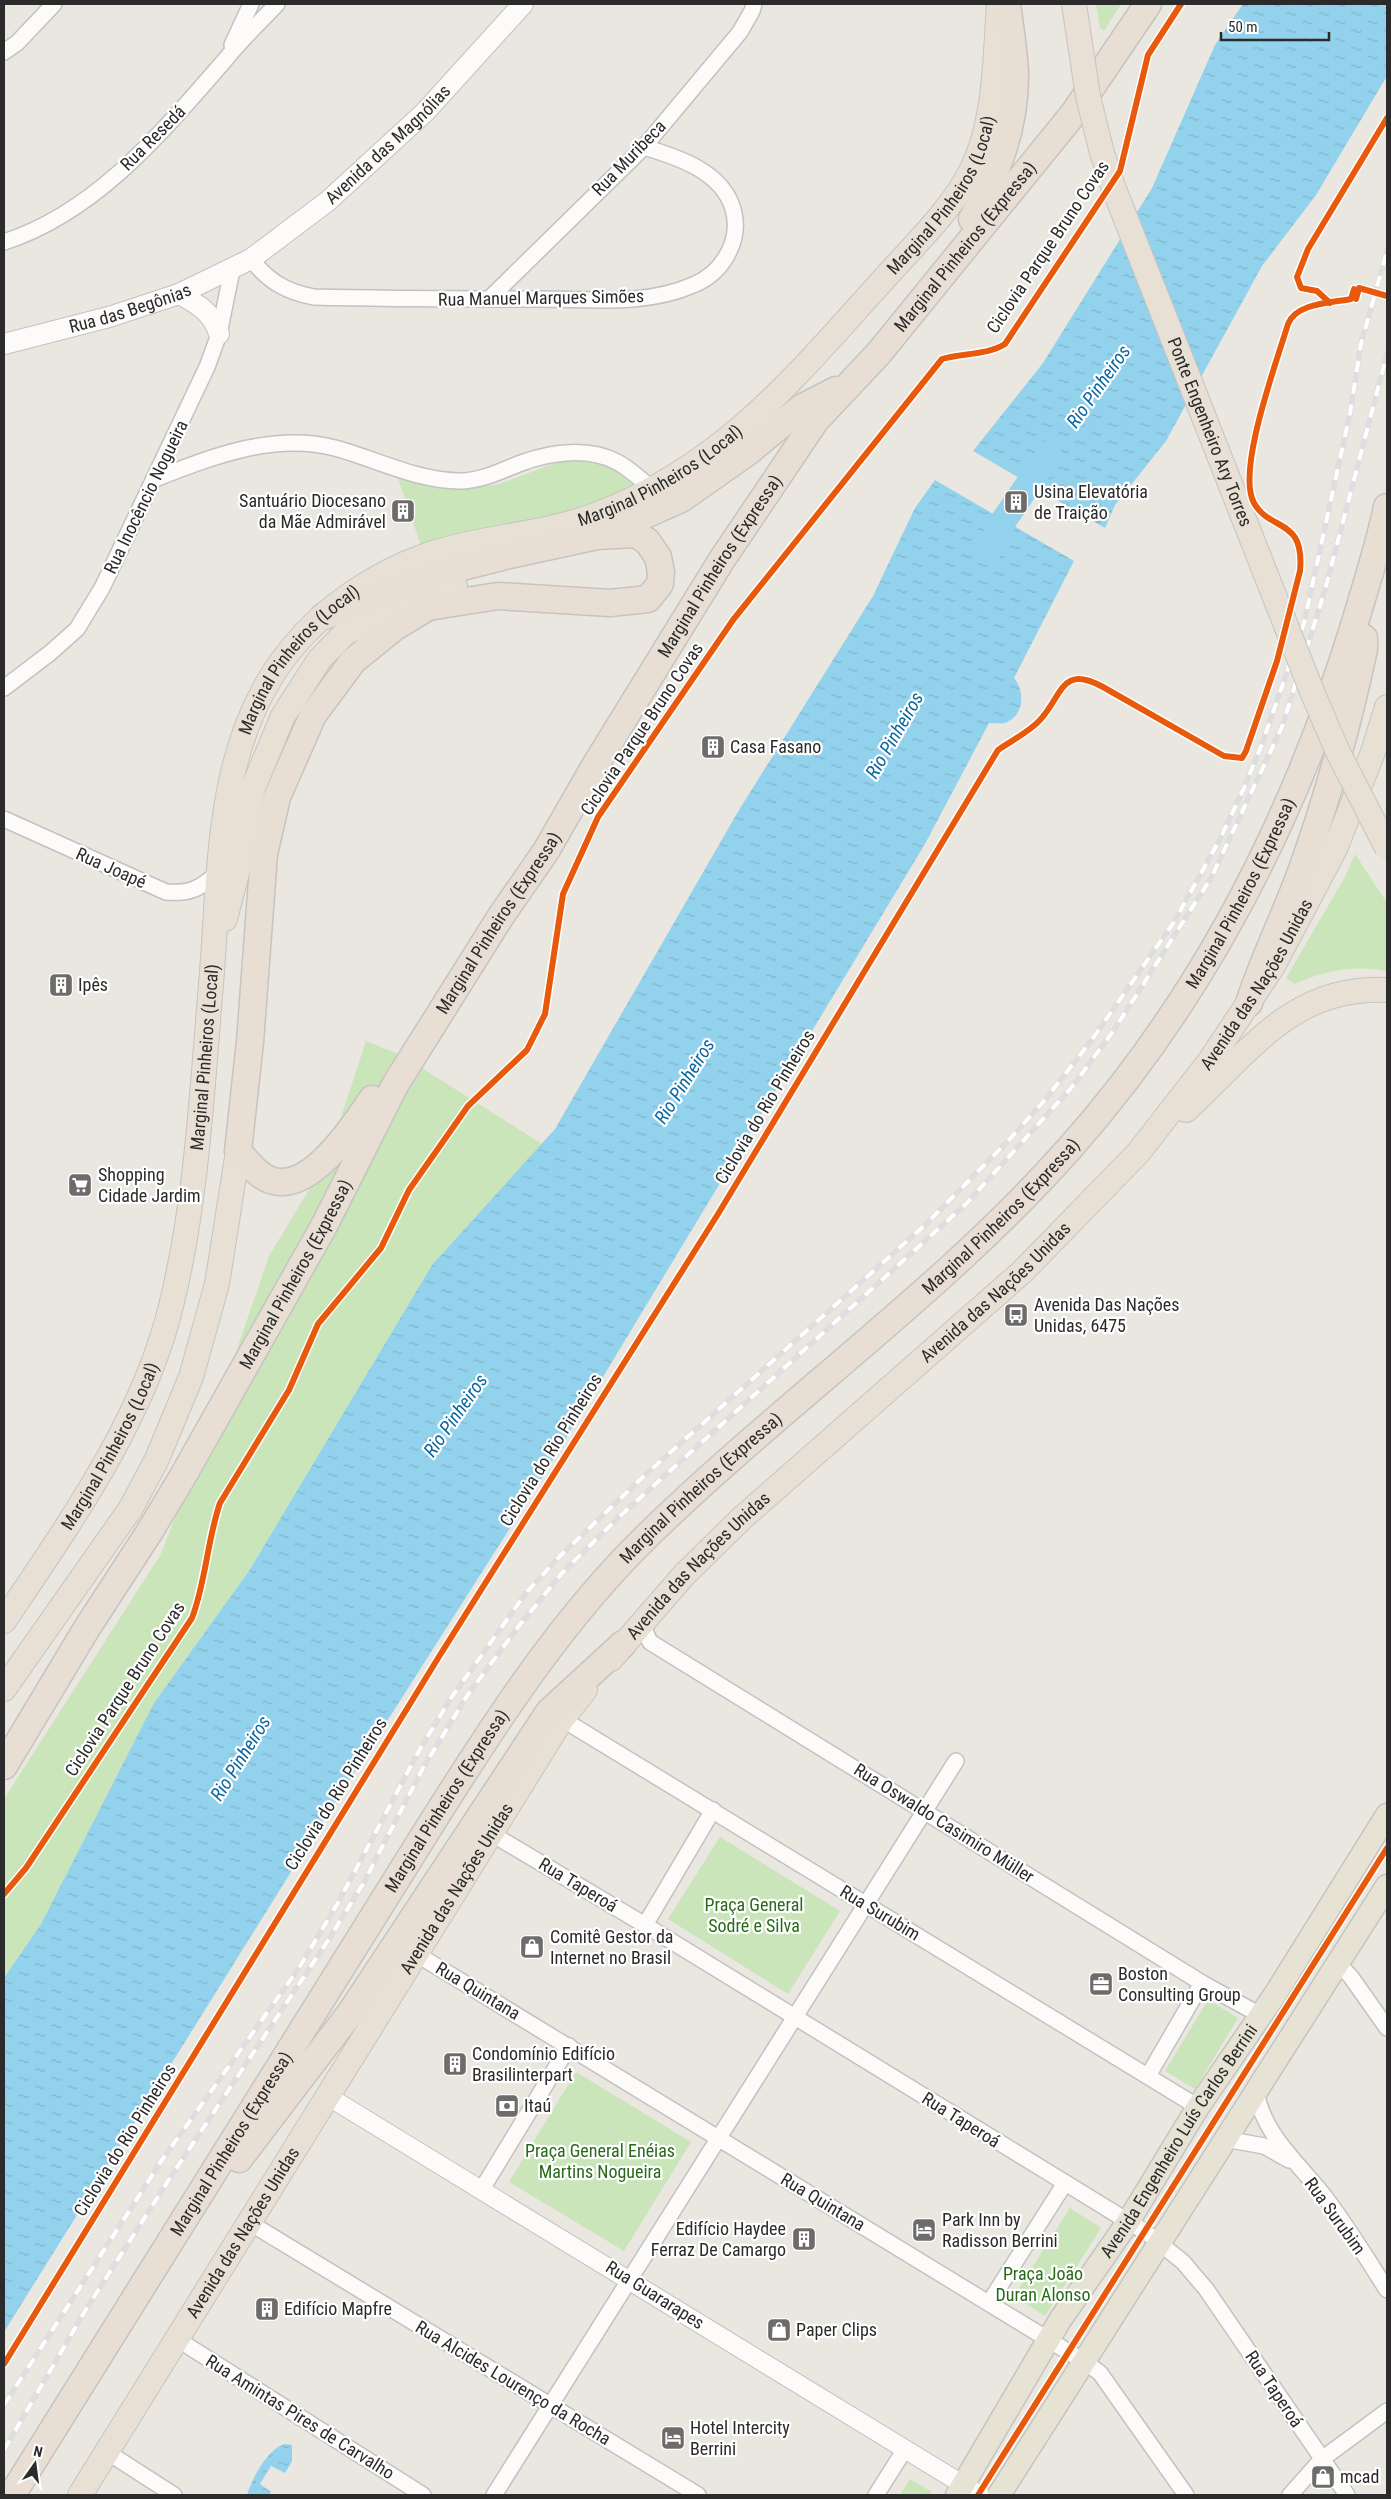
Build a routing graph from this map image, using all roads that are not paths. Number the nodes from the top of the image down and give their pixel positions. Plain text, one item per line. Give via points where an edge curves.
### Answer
1 (54, 4) edge
2 (251, 4) edge
3 (277, 4) edge
4 (754, 4) edge
5 (999, 4) edge
6 (1006, 4) edge
7 (1074, 4) edge
8 (1148, 4) edge
9 (517, 7) edge
10 (4, 52) edge
11 (226, 58) junction
12 (644, 147) junction
13 (4, 242) edge
14 (251, 260) junction
15 (232, 270) junction
16 (944, 271) junction
17 (179, 294) junction
18 (489, 299) junction
19 (218, 334) junction
20 (4, 344) edge
21 (849, 385) junction
22 (155, 479) junction
23 (653, 490) junction
24 (1387, 507) edge
25 (597, 536) junction
26 (455, 586) joint
27 (1363, 596) junction
28 (428, 607) junction
29 (324, 616) junction
30 (4, 688) edge
31 (1387, 706) edge
32 (4, 819) edge
33 (1387, 848) edge
34 (218, 873) junction
35 (212, 971) junction
36 (1387, 990) edge
37 (1249, 1003) junction
38 (423, 1039) junction
39 (238, 1151) junction
40 (1138, 1153) junction
41 (646, 1619) junction
42 (4, 1621) edge
43 (623, 1644) junction
44 (4, 1690) edge
45 (562, 1719) junction
46 (956, 1761) dead end
47 (4, 1766) edge
48 (713, 1810) junction
49 (924, 1811) junction
50 (1387, 1815) edge
51 (492, 1834) junction
52 (1387, 1886) edge
53 (866, 1905) junction
54 (645, 1925) junction
55 (418, 1955) junction
56 (1338, 1963) junction
57 (1202, 1983) junction
58 (1260, 2015) junction
59 (795, 2017) junction
60 (1387, 2028) edge
61 (569, 2046) junction
62 (1148, 2076) junction
63 (1256, 2091) junction
64 (329, 2097) junction
65 (1198, 2107) junction
66 (719, 2138) junction
67 (1225, 2139) junction
68 (1299, 2167) junction
69 (1065, 2183) junction
70 (482, 2189) junction
71 (1128, 2222) junction
72 (250, 2223) junction
73 (171, 2240) junction
74 (1160, 2244) junction
75 (630, 2279) junction
76 (1387, 2290) edge
77 (989, 2303) junction
78 (177, 2339) junction
79 (1048, 2339) junction
80 (1085, 2362) junction
81 (551, 2406) junction
82 (1387, 2411) edge
83 (905, 2449) junction
84 (40, 2451) junction
85 (107, 2452) junction
86 (1322, 2459) junction
87 (967, 2492) edge
88 (12, 2495) edge
89 (20, 2495) edge
90 (80, 2495) edge
91 (174, 2495) edge
92 (423, 2495) edge
93 (494, 2495) edge
94 (698, 2495) edge
95 (876, 2495) edge
96 (998, 2495) edge
97 (1186, 2495) edge
98 (1290, 2495) edge
99 (1347, 2495) edge

1 - 10 street via 17,43
2 - 11 street
3 - 11 street, Rua Resedá
4 - 12 street, Rua Muribeca via 740,32
5 - 23 highway, Marginal Pinheiros (Local) via 987,121 981,147 963,185 928,229 766,407 722,445
6 - 16 highway via 1015,72 1009,128 1001,159 984,197
7 - 33 highway, Ponte Engenheiro Ary Torres, bridge via 1088,96 1114,189 1313,694 1337,750
8 - 16 highway, Marginal Pinheiros (Expressa) via 1074,113
9 - 14 main road, Avenida das Magnólias via 425,112 328,201
11 - 13 street, Rua Resedá via 143,152 101,187 49,224
12 - 18 street, Rua Muribeca
12 - 18 street, Rua Manuel Marques Simões via 698,167 729,198 735,216 734,232 730,249 713,274 694,285 661,296
14 - 15 main road, Rua das Begônias
14 - 18 street, Rua Manuel Marques Simões via 264,276 295,294 314,297
15 - 17 main road, Rua das Begônias
15 - 19 street, Rua Inocêncio Nogueira
16 - 21 highway, Marginal Pinheiros (Expressa) via 879,353
17 - 19 main road via 196,303 215,321
17 - 20 main road, Rua das Begônias via 109,317
19 - 22 street, Rua Inocêncio Nogueira via 197,390
21 - 25 highway via 801,408 748,452 681,499
21 - 38 highway, Marginal Pinheiros (Expressa) via 816,420 722,561 546,851
22 - 23 street via 226,454 271,443 300,442 334,448 434,477 464,481 554,454 580,452 618,462
22 - 30 street, Rua Inocêncio Nogueira via 102,588 77,629
23 - 29 highway, Marginal Pinheiros (Local) via 594,516 429,555 382,575
24 - 27 highway, Marginal Pinheiros (Expressa)
25 - 28 highway via 634,534 647,541 658,557 660,572 660,584 648,599 610,603 498,596
25 - 29 highway via 509,554 439,573
26 - 28 highway
26 - 35 highway via 428,593 345,633 320,660 283,716 253,788 239,866
27 - 37 highway via 1364,649 1350,717 1302,869
27 - 73 highway, Marginal Pinheiros (Expressa) via 1310,751 1270,844 1218,945 1158,1036 1068,1151 983,1238 730,1457 643,1540 591,1598 539,1662 489,1733
28 - 39 highway via 395,627 353,661 313,715 277,797 264,854
29 - 34 highway, Marginal Pinheiros (Local) via 294,645 265,684 249,720 235,765
31 - 37 highway, Avenida das Nações Unidas via 1373,752 1335,849 1278,957
32 - 34 street, Rua Joapé via 166,892 182,894 194,890
34 - 35 highway, Marginal Pinheiros (Local)
35 - 42 highway, Marginal Pinheiros (Local) via 185,1243 171,1308 135,1405 101,1472
36 - 40 highway via 1344,992 1284,1018
37 - 40 highway, Avenida das Nações Unidas via 1209,1062
38 - 39 highway via 378,1090 348,1135 301,1178 280,1182 264,1177
38 - 47 highway, Marginal Pinheiros (Expressa) via 395,1084 324,1226 174,1492
39 - 44 highway via 218,1284 191,1377 157,1459 131,1508
40 - 41 highway, Avenida das Nações Unidas via 1022,1272 741,1519 684,1575
41 - 43 highway, Avenida das Nações Unidas
41 - 49 street, Rua Oswaldo Casimiro Müller via 645,1631 650,1642
43 - 45 highway, Avenida das Nações Unidas
43 - 73 highway via 549,1712 351,2012
45 - 48 street, Rua Surubim
45 - 51 highway, Avenida das Nações Unidas
46 - 49 street
48 - 53 street, Rua Surubim
48 - 54 street
49 - 53 street
49 - 57 street, Rua Oswaldo Casimiro Müller
50 - 58 main road, Avenida Engenheiro Luís Carlos Berrini
51 - 54 street, Rua Taperoá
51 - 55 highway, Avenida das Nações Unidas
52 - 56 main road
53 - 59 street
53 - 62 street, Rua Surubim
54 - 59 street, Rua Taperoá
55 - 61 street, Rua Quintana
55 - 64 highway, Avenida das Nações Unidas
56 - 60 street
56 - 63 main road
57 - 58 street, Rua Oswaldo Casimiro Müller
57 - 62 street
58 - 65 main road, Avenida Engenheiro Luís Carlos Berrini
59 - 66 street
59 - 69 street, Rua Taperoá
61 - 66 street, Rua Quintana
61 - 70 street
62 - 65 street, Rua Surubim
63 - 67 main road
63 - 68 street, Rua Surubim via 1266,2123
64 - 70 street, Rua Guararapes
64 - 72 highway, Avenida das Nações Unidas
65 - 71 main road, Avenida Engenheiro Luís Carlos Berrini
66 - 75 street
66 - 77 street, Rua Quintana
67 - 68 street, Rua Surubim via 1264,2146
67 - 74 main road
68 - 76 street, Rua Surubim via 1328,2200
69 - 71 street, Rua Taperoá
69 - 77 street
70 - 75 street, Rua Guararapes
71 - 74 street, Rua Taperoá
71 - 79 main road, Avenida Engenheiro Luís Carlos Berrini
72 - 78 highway, Avenida das Nações Unidas
72 - 81 street, Rua Alcides Lourenço da Rocha
73 - 84 highway, Marginal Pinheiros (Expressa)
74 - 80 main road
74 - 86 street, Rua Taperoá via 1183,2262 1206,2289
75 - 81 street
75 - 83 street, Rua Guararapes
77 - 79 street, Rua Quintana
78 - 85 highway, Avenida das Nações Unidas
78 - 92 street, Rua Amintas Pires de Carvalho
79 - 80 street, Rua Quintana
79 - 87 main road, Avenida Engenheiro Luís Carlos Berrini
80 - 96 main road
80 - 97 street, Rua Quintana via 1100,2373
81 - 93 street
81 - 94 street, Rua Alcides Lourenço da Rocha
82 - 86 street
83 - 87 street, Rua Guararapes
83 - 95 street
84 - 88 highway, Marginal Pinheiros (Expressa)
84 - 89 highway
85 - 90 highway, Avenida das Nações Unidas
85 - 91 street
86 - 98 street
86 - 99 street, Rua Taperoá

